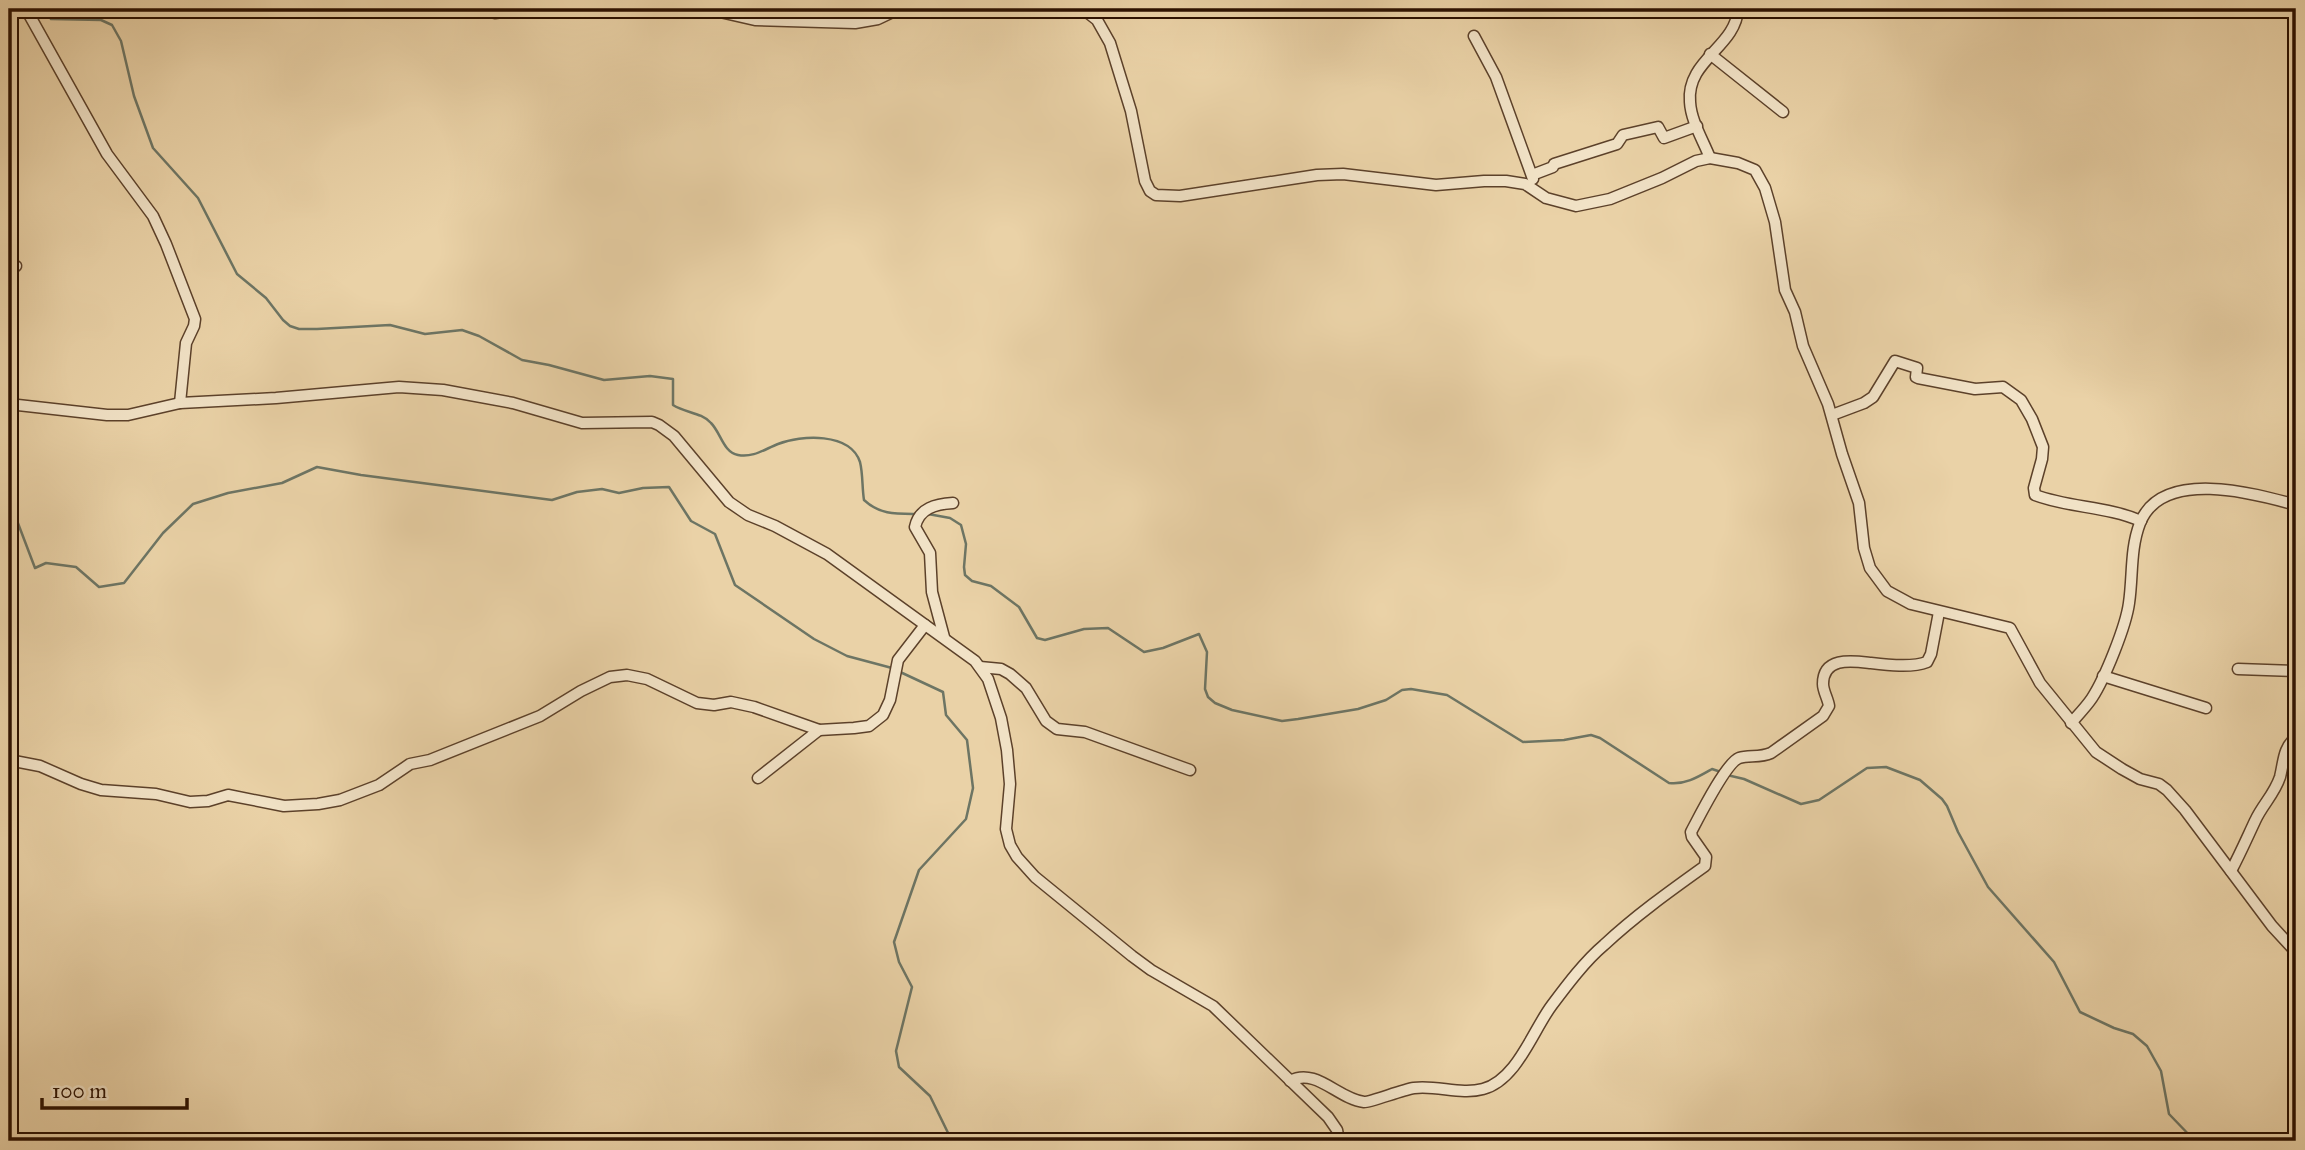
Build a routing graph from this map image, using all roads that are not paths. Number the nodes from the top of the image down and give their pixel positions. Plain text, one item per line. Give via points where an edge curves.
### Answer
1 (26, 9) edge
2 (479, 9) edge
3 (523, 9) edge
4 (707, 9) edge
5 (899, 9) edge
6 (1083, 9) edge
7 (1738, 9) edge
8 (1098, 15) edge
9 (1474, 36) dead end
10 (1710, 54) junction
11 (1783, 113) dead end
12 (1697, 126) junction
13 (1710, 158) junction
14 (1532, 175) junction
15 (1538, 192) junction
16 (180, 402) junction
17 (9, 404) edge
18 (1832, 415) junction
19 (953, 503) dead end
20 (2296, 505) edge
21 (2141, 520) junction
22 (1939, 612) junction
23 (925, 625) junction
24 (944, 637) junction
25 (980, 667) junction
26 (2238, 669) dead end
27 (2296, 671) edge
28 (2103, 676) junction
29 (2206, 708) dead end
30 (2071, 723) junction
31 (819, 730) junction
32 (2296, 737) edge
33 (9, 761) edge
34 (1190, 770) dead end
35 (758, 778) dead end
36 (2231, 871) junction
37 (2296, 951) edge
38 (1290, 1081) junction
39 (1339, 1141) edge

1 - 16 street via 107,154 153,216 166,244 195,319 186,343
2 - 3 street via 495,13
4 - 5 street via 755,20 855,23
6 - 8 street
7 - 10 street via 1733,30
8 - 15 street via 1118,68 1145,181 1153,194 1180,196 1331,173 1436,185 1506,181
9 - 14 street via 1496,77
10 - 11 street
10 - 12 street via 1691,85 1689,99
12 - 13 street
12 - 14 street via 1664,138 1658,127 1623,135 1617,144
13 - 15 street via 1597,203 1570,205
13 - 18 street via 1749,166 1760,176 1774,222 1785,289
14 - 15 street
16 - 17 street via 139,414 107,415
16 - 23 street via 400,387 513,403 582,423 656,423 674,436 729,502 827,554
18 - 21 street via 1873,397 1895,361 1917,368 1918,378 1975,389 2003,387 2025,406 2042,444 2035,495
18 - 22 street via 1861,513 1870,568 1894,596
19 - 24 street via 926,510 915,527 930,553 932,592
20 - 21 street via 2236,491 2194,488 2160,499
21 - 28 street via 2133,550 2129,605
22 - 30 street via 2010,628 2040,683
22 - 38 street via 1927,662 1840,661 1823,681 1829,706 1823,716 1771,753 1738,759 1730,766 1691,832 1706,857 1705,866 1602,946 1551,1006 1502,1080 1475,1091 1417,1087 1366,1102 1312,1079
23 - 24 street
23 - 31 street via 898,660 887,708 877,721
24 - 25 street
25 - 34 street via 1001,669 1019,681 1046,721 1057,729 1085,732
25 - 38 street via 1002,718 1010,784 1006,829 1017,857 1132,956 1213,1006
26 - 27 street
28 - 29 street
28 - 30 street
30 - 36 street via 2112,764 2167,790
31 - 33 street via 754,707 697,703 647,679 627,675 610,677 580,691 540,716 410,764 379,785 318,804 284,806 228,795 190,802 101,790 40,766
31 - 35 street
32 - 36 street via 2288,744 2272,796
36 - 37 street
38 - 39 street via 1328,1117

